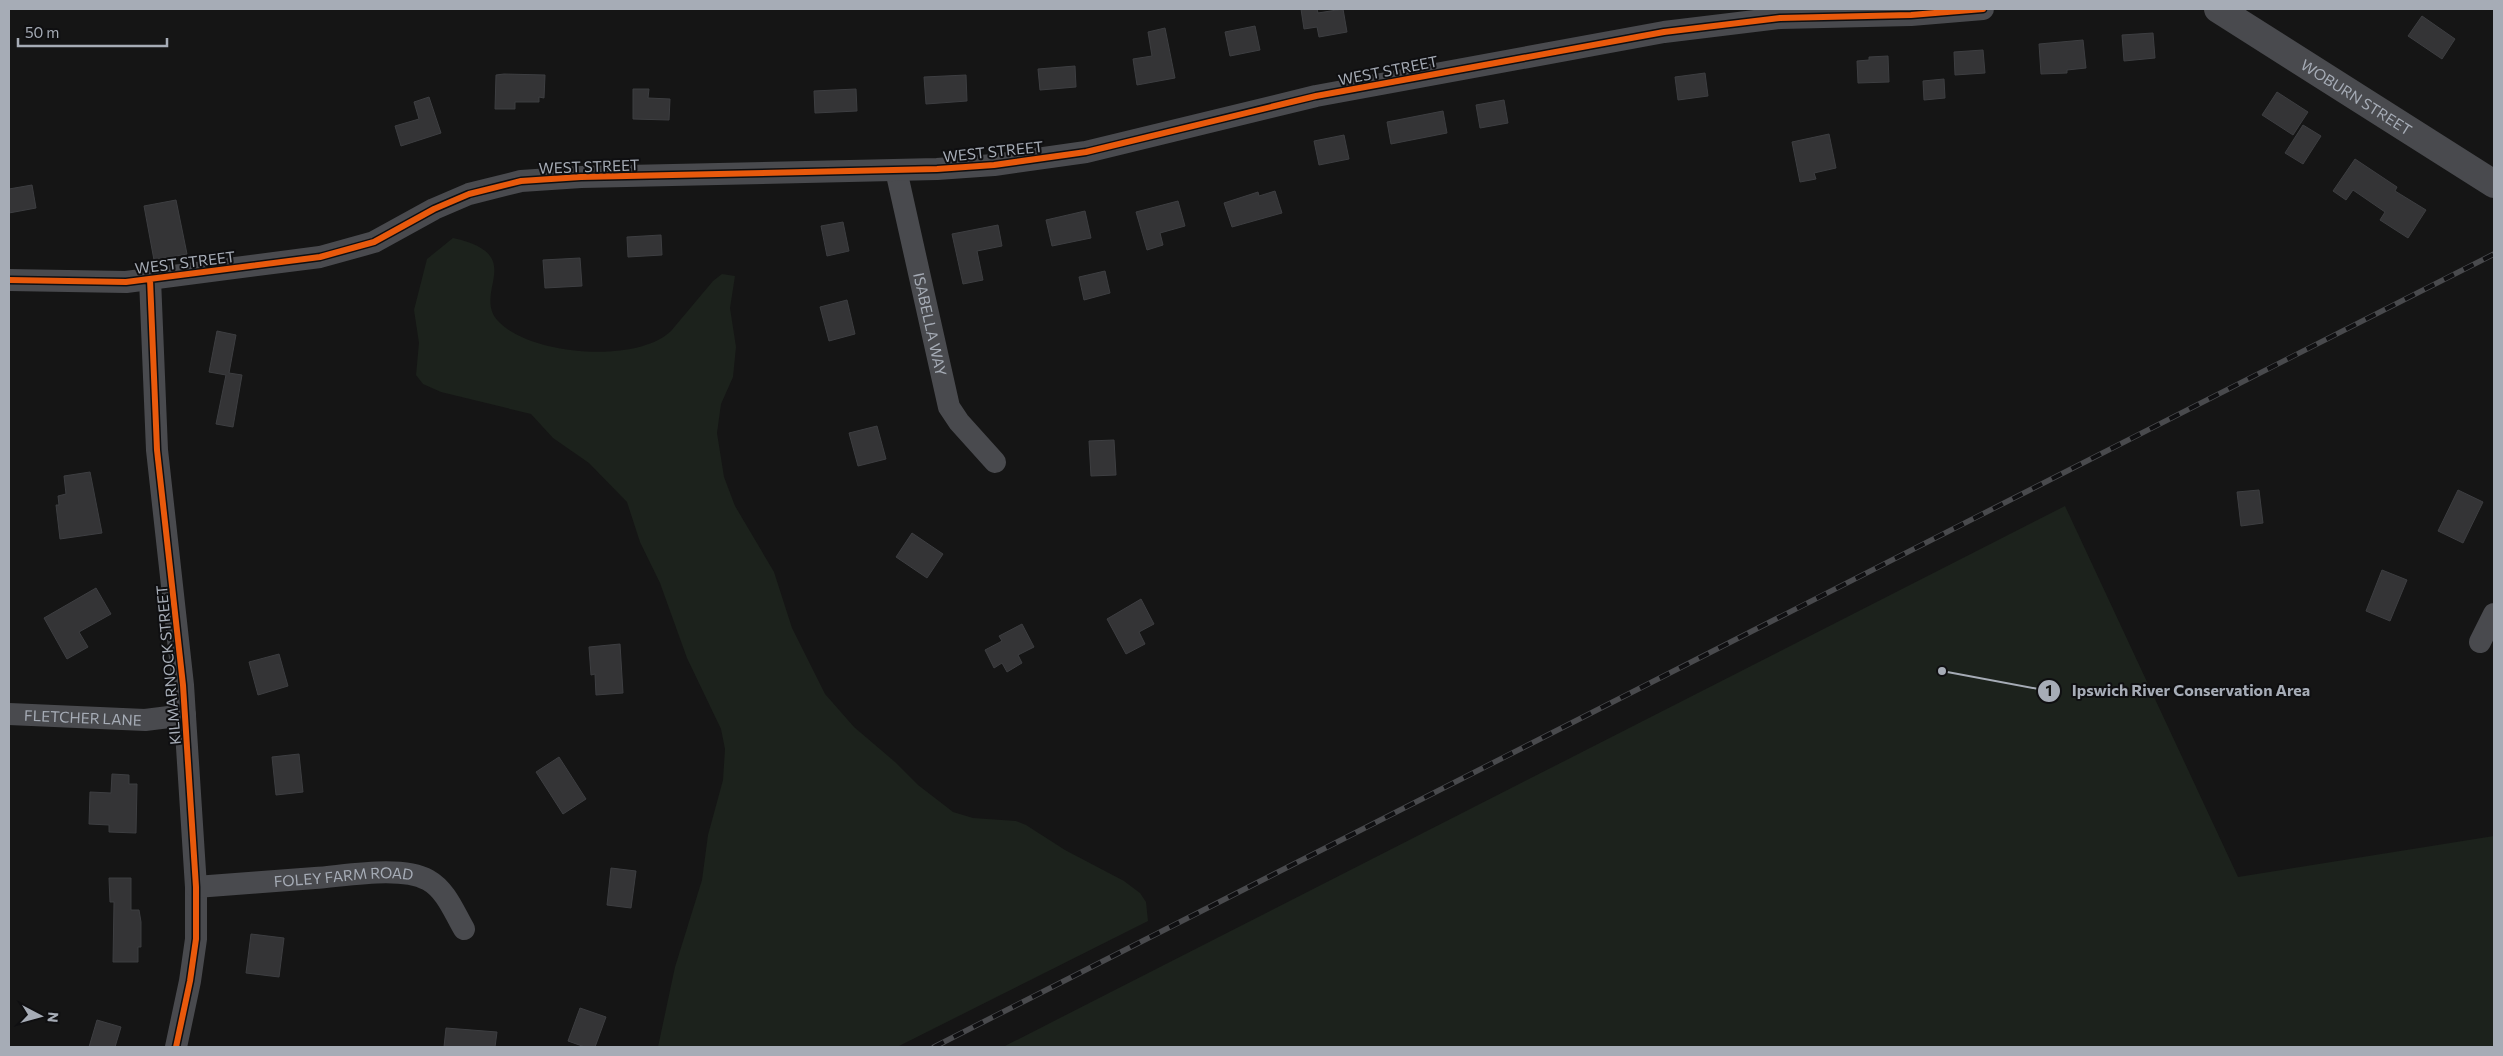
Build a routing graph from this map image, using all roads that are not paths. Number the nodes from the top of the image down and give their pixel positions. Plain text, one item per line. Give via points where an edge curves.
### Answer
1 (1983, 9) edge
2 (2218, 9) edge
3 (896, 170) junction
4 (2494, 184) edge
5 (150, 278) junction
6 (9, 280) edge
7 (995, 462) dead end
8 (2494, 614) edge
9 (2480, 642) dead end
10 (9, 714) edge
11 (186, 715) junction
12 (196, 887) junction
13 (464, 929) dead end
14 (176, 1047) edge

1 - 3 street, WEST STREET via 1911,15 1788,17 1712,24 1316,96 1086,152 994,165
2 - 4 street, WOBURN STREET
3 - 5 street, WEST STREET via 581,177 512,183 454,200 374,242 343,252 281,264
3 - 7 street, ISABELLA WAY via 949,407
5 - 6 street, WEST STREET via 107,283
5 - 11 street, KILMARNOCK STREET via 157,450
8 - 9 street
10 - 11 street, FLETCHER LANE via 145,720
11 - 12 street, KILMARNOCK STREET
12 - 13 street, FOLEY FARM ROAD via 408,874 428,880 437,887
12 - 14 street, KILMARNOCK STREET via 196,939

